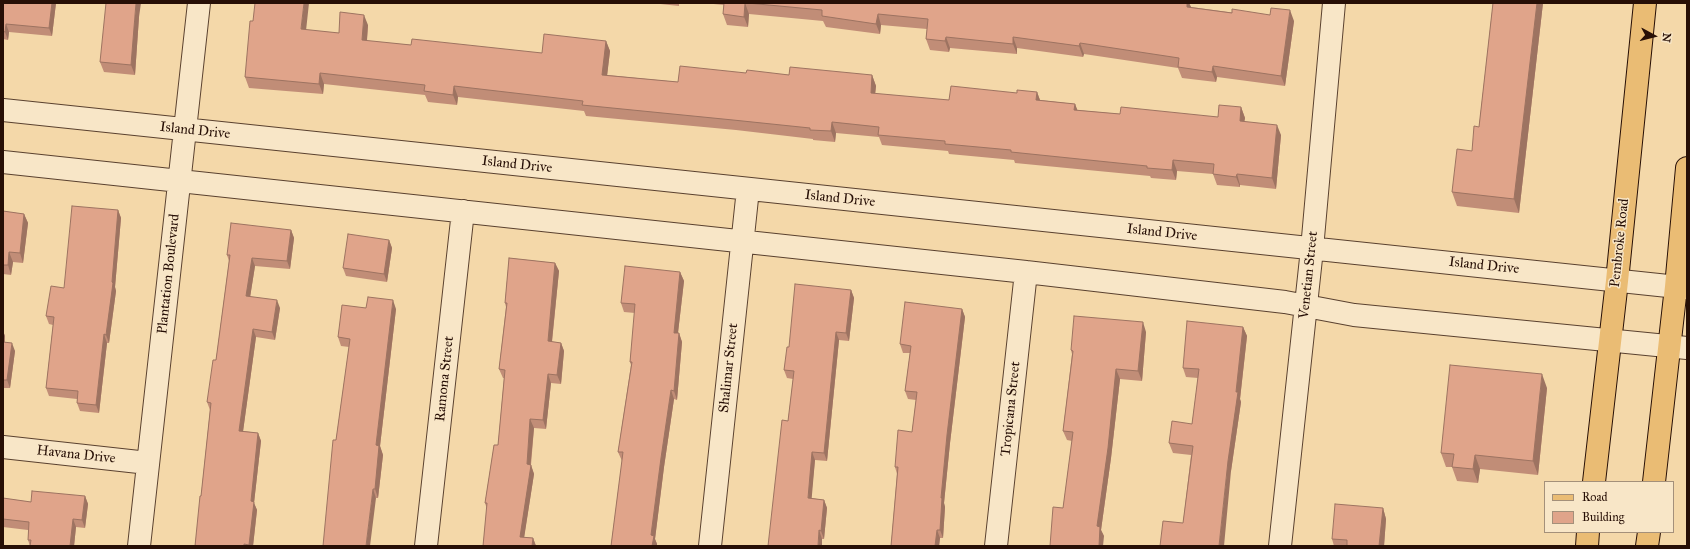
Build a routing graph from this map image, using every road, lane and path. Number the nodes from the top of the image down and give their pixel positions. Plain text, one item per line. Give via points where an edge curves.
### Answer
1 (200, 3) edge
2 (1334, 3) edge
3 (1645, 3) edge
4 (3, 110) edge
5 (185, 130) junction
6 (3, 162) edge
7 (1687, 168) edge
8 (180, 181) junction
9 (748, 189) junction
10 (463, 212) junction
11 (742, 241) junction
12 (1312, 249) junction
13 (1026, 272) junction
14 (1617, 281) junction
15 (1682, 288) edge
16 (1306, 306) junction
17 (1610, 340) junction
18 (1678, 347) edge
19 (3, 447) edge
20 (148, 463) junction
21 (1594, 481) edge
22 (1654, 481) edge
23 (1588, 533) edge
24 (1648, 533) edge
25 (139, 546) edge
26 (426, 546) edge
27 (710, 546) edge
28 (996, 546) edge
29 (1280, 546) edge
30 (1587, 546) edge
31 (1647, 546) edge

1 - 5 street, Plantation Boulevard
2 - 12 street, Venetian Street
3 - 14 main road, Pembroke Road
4 - 5 street, Island Drive
5 - 8 street, Plantation Boulevard
5 - 9 street, Island Drive
6 - 8 street
7 - 15 main road
8 - 10 street
8 - 20 street, Plantation Boulevard
9 - 11 street, Shalimar Street
9 - 12 street, Island Drive
10 - 11 street
10 - 26 street, Ramona Street
11 - 13 street
11 - 27 street, Shalimar Street
12 - 14 street, Island Drive
12 - 16 street, Venetian Street
13 - 16 street
13 - 28 street, Tropicana Street
14 - 15 street, Island Drive
14 - 17 main road, Pembroke Road
15 - 18 main road
16 - 17 street via 1354,314
16 - 29 street, Venetian Street
17 - 18 street
17 - 21 main road, Pembroke Road
18 - 22 main road
19 - 20 street, Havana Drive
20 - 25 street, Plantation Boulevard
23 - 30 main road
24 - 31 main road

